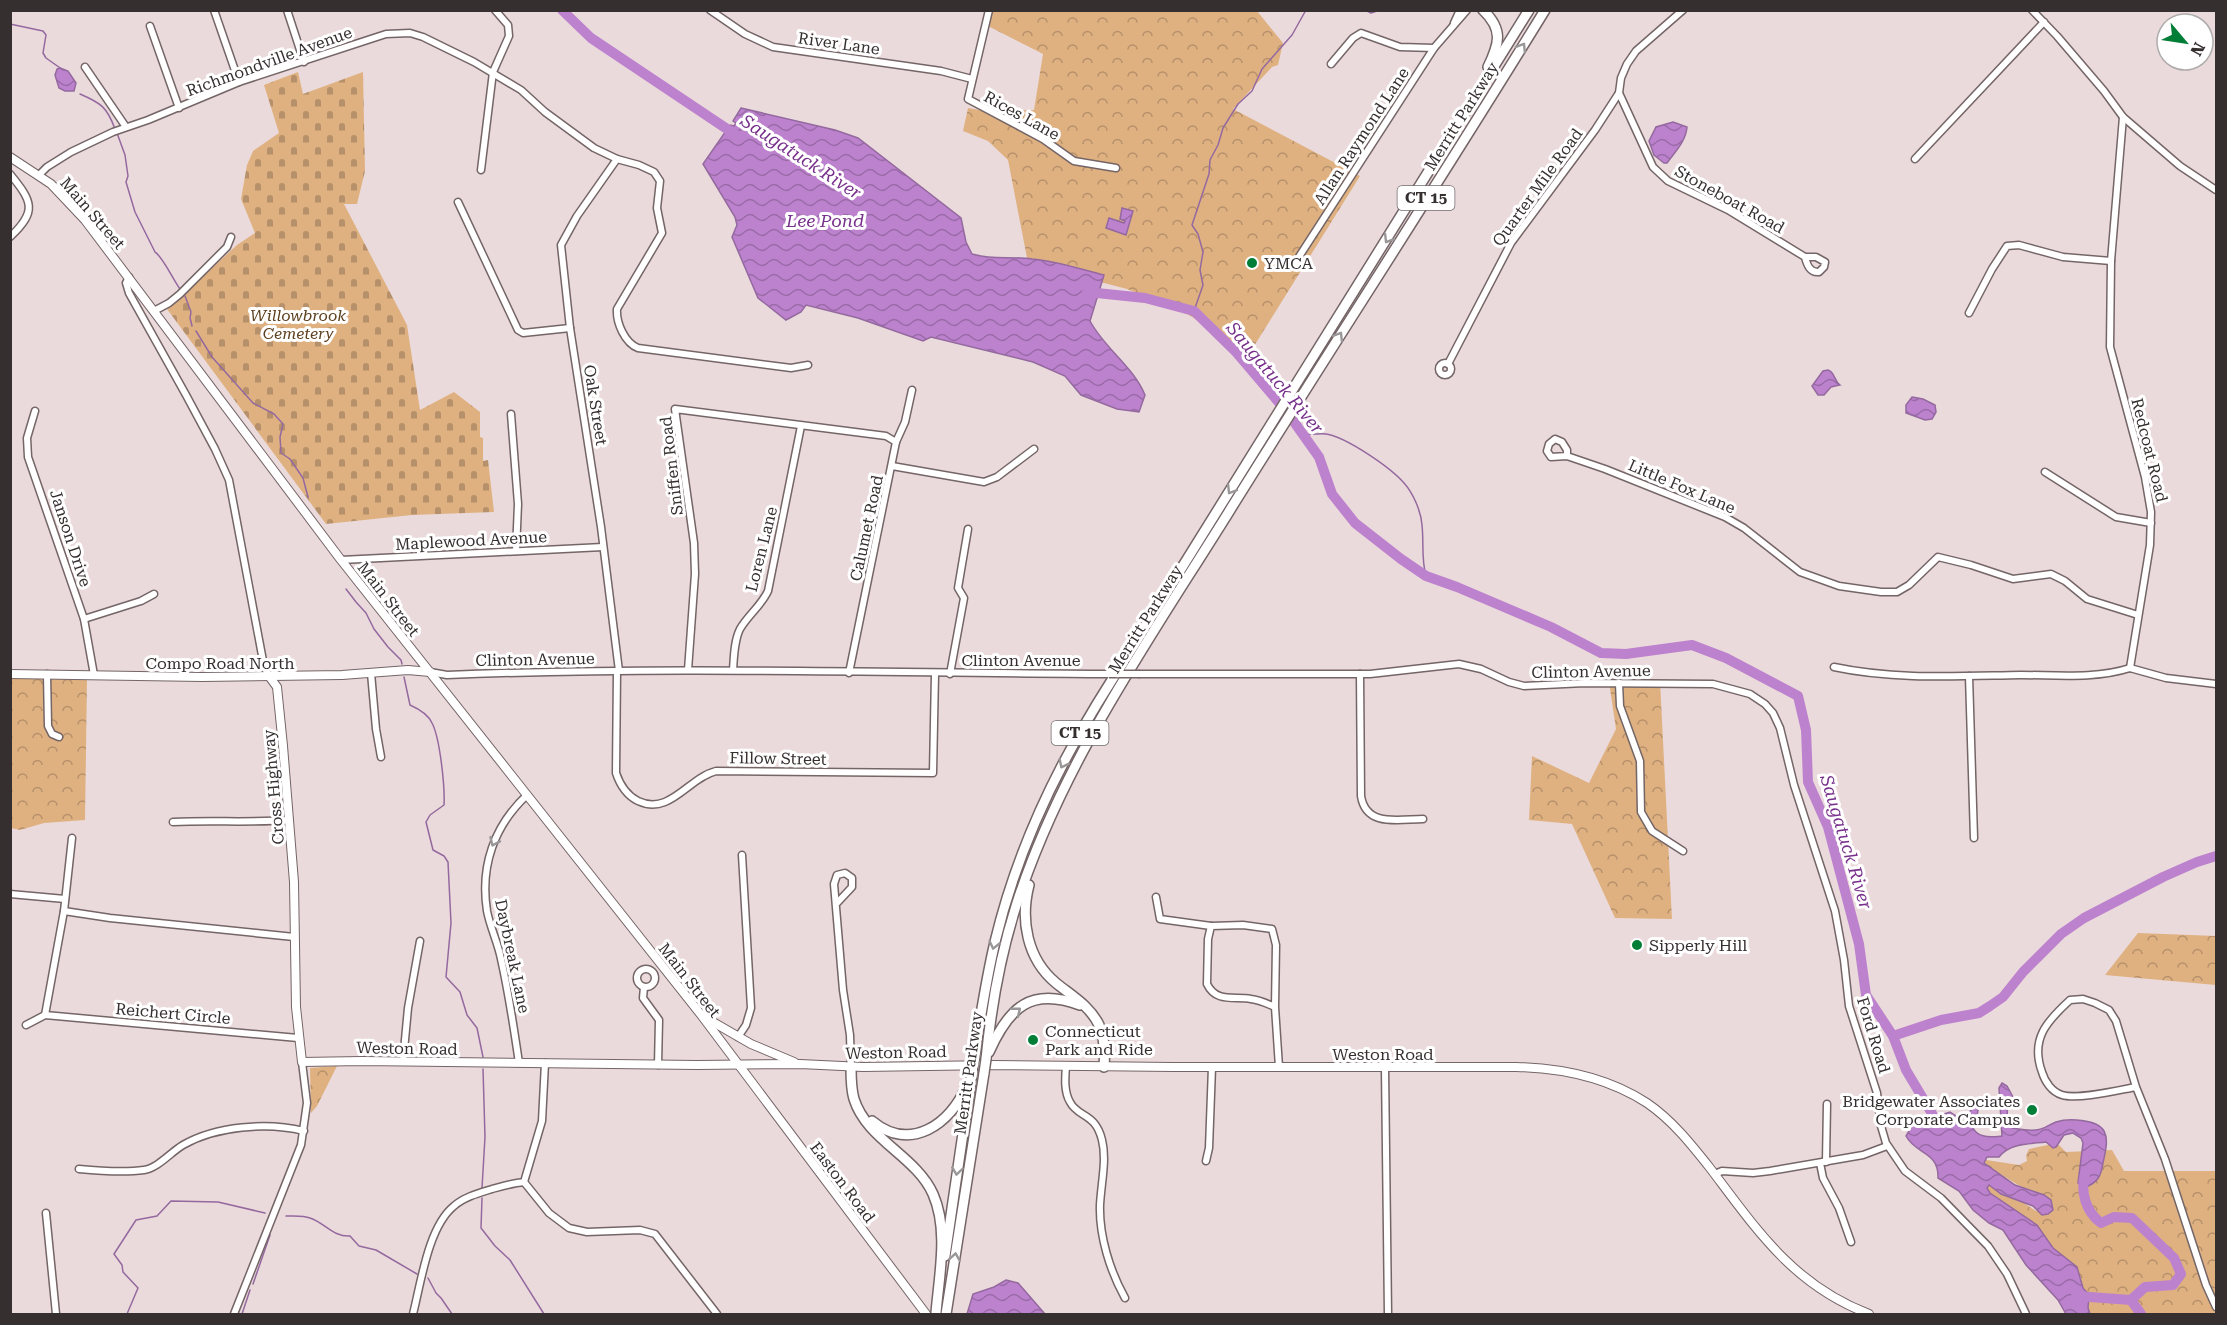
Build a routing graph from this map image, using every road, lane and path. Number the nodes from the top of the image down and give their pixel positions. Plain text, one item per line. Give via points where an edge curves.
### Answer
1 (214, 10) edge
2 (287, 10) edge
3 (495, 10) edge
4 (711, 10) edge
5 (989, 10) edge
6 (1460, 10) edge
7 (1467, 10) edge
8 (1483, 10) edge
9 (1529, 10) edge
10 (1545, 10) edge
11 (1683, 10) edge
12 (2032, 10) edge
13 (2044, 22) junction
14 (1454, 24) junction
15 (150, 26) dead end
16 (1434, 48) junction
17 (304, 62) junction
18 (1330, 64) dead end
19 (85, 67) dead end
20 (493, 72) junction
21 (972, 79) junction
22 (239, 82) junction
23 (1619, 93) junction
24 (180, 108) junction
25 (2123, 117) junction
26 (120, 130) junction
27 (10, 157) edge
28 (617, 159) junction
29 (1915, 159) dead end
30 (1432, 167) junction
31 (1116, 168) dead end
32 (481, 170) dead end
33 (10, 174) edge
34 (39, 176) junction
35 (2217, 190) edge
36 (458, 202) dead end
37 (10, 237) edge
38 (231, 237) dead end
39 (1805, 257) dead end
40 (2111, 261) junction
41 (1293, 266) dead end
42 (129, 277) junction
43 (154, 311) junction
44 (1969, 313) dead end
45 (570, 328) junction
46 (1448, 364) dead end
47 (808, 365) dead end
48 (1304, 382) junction
49 (912, 390) dead end
50 (35, 411) dead end
51 (511, 414) dead end
52 (801, 426) junction
53 (896, 442) junction
54 (1266, 443) junction
55 (1034, 449) dead end
56 (1567, 456) dead end
57 (892, 466) junction
58 (2045, 472) dead end
59 (2151, 523) junction
60 (968, 529) dead end
61 (603, 547) junction
62 (516, 551) junction
63 (341, 560) junction
64 (154, 594) dead end
65 (2138, 615) junction
66 (84, 619) junction
67 (1834, 667) dead end
68 (2130, 668) junction
69 (688, 670) junction
70 (733, 670) junction
71 (618, 671) junction
72 (430, 672) junction
73 (371, 673) junction
74 (849, 673) junction
75 (10, 674) edge
76 (47, 674) junction
77 (934, 674) junction
78 (950, 674) junction
79 (1360, 674) junction
80 (94, 675) junction
81 (268, 676) junction
82 (1969, 676) junction
83 (1618, 683) junction
84 (2217, 684) edge
85 (1750, 694) joint
86 (59, 736) dead end
87 (381, 757) dead end
88 (527, 795) junction
89 (1055, 807) junction
90 (1423, 819) dead end
91 (289, 820) junction
92 (173, 822) dead end
93 (72, 838) dead end
94 (1974, 838) dead end
95 (1683, 851) dead end
96 (742, 855) dead end
97 (10, 894) edge
98 (1156, 897) dead end
99 (65, 899) junction
100 (837, 903) junction
101 (64, 911) junction
102 (1211, 926) junction
103 (294, 937) junction
104 (420, 941) dead end
105 (644, 987) dead end
106 (1084, 1006) junction
107 (1275, 1007) junction
108 (45, 1015) junction
109 (702, 1016) junction
110 (26, 1025) dead end
111 (738, 1037) junction
112 (298, 1038) junction
113 (986, 1059) junction
114 (302, 1062) junction
115 (403, 1062) junction
116 (519, 1063) junction
117 (545, 1063) junction
118 (800, 1064) junction
119 (658, 1065) junction
120 (739, 1066) junction
121 (1066, 1066) junction
122 (1104, 1066) junction
123 (851, 1067) junction
124 (1212, 1067) junction
125 (1279, 1067) junction
126 (1385, 1068) junction
127 (972, 1072) junction
128 (2136, 1087) junction
129 (1827, 1104) dead end
130 (860, 1110) junction
131 (304, 1131) junction
132 (1887, 1146) junction
133 (1206, 1161) dead end
134 (1823, 1162) junction
135 (79, 1168) dead end
136 (1714, 1174) junction
137 (524, 1182) junction
138 (46, 1213) dead end
139 (1851, 1242) dead end
140 (1125, 1298) dead end
141 (2217, 1307) edge
142 (56, 1314) edge
143 (234, 1314) edge
144 (413, 1314) edge
145 (717, 1314) edge
146 (936, 1314) edge
147 (1388, 1314) edge
148 (1869, 1314) edge
149 (2026, 1314) edge

1 - 22 street
2 - 17 street
3 - 20 street via 508,25 509,36
4 - 21 street, River Lane via 745,34 773,47
5 - 21 street, Rices Lane
6 - 14 street, Allan Raymond Lane
7 - 14 street, Allan Raymond Lane
8 - 30 highway via 1496,28 1495,53
9 - 30 highway, Merritt Parkway / CT 15
48 -> 10 highway, Merritt Parkway / CT 15
11 - 23 street via 1636,51 1621,78
12 - 13 street
13 - 25 street
13 - 29 street
14 - 16 street, Allan Raymond Lane
15 - 24 street
16 - 18 street via 1400,47 1361,33
16 - 41 street, Allan Raymond Lane
17 - 20 street, Richmondville Avenue via 386,34 404,32 423,37
17 - 22 street, Richmondville Avenue
19 - 26 street
20 - 28 street, Richmondville Avenue via 522,90 574,134
20 - 32 street
21 - 31 street, Rices Lane via 968,99 973,103 1043,139 1074,161
22 - 24 street, Richmondville Avenue
23 - 39 street, Stoneboat Road via 1653,167 1662,177 1728,210
23 - 46 street, Quarter Mile Road via 1511,243
24 - 26 street, Richmondville Avenue
25 - 35 street via 2180,166
25 - 40 street, Redcoat Road
26 - 34 street, Richmondville Avenue via 62,157
27 - 34 main road, Main Street
28 - 45 street, Oak Street via 561,245
28 - 47 street, Richmondville Avenue via 649,169 660,181 657,208 662,233 617,309 617,318 630,344 791,368
30 -> 48 highway, Merritt Parkway / CT 15
33 - 37 street via 24,190 30,208 28,217
34 - 42 main road, Main Street via 77,210
36 - 45 street via 518,330 523,333
38 - 43 street via 227,247 180,294
40 - 44 street via 2007,246
40 - 59 street, Redcoat Road via 2110,347 2145,477
42 - 43 main road, Main Street
42 - 81 street, Cross Highway via 129,293 229,480
43 - 63 main road, Main Street
45 - 61 street, Oak Street
48 - 54 highway, Merritt Parkway / CT 15
49 - 53 street, Calumet Road
50 - 66 street, Janson Drive via 27,438 28,457
51 - 62 street via 518,504
52 - 53 street, Sniffen Road via 886,436
52 - 69 street, Sniffen Road via 675,409 695,551
52 - 70 street, Loren Lane via 768,591 741,627
53 - 57 street, Calumet Road
54 - 89 highway, Merritt Parkway / CT 15 via 1112,700
54 -> 127 highway, Merritt Parkway / CT 15, bridge via 1091,713 1057,775 1030,835 1004,910
55 - 57 street via 984,482
56 - 65 street, Little Fox Lane via 1735,522 1800,572 1839,586 1897,592 1938,557 2013,579 2051,574 2087,599
57 - 74 street, Calumet Road
58 - 59 street via 2116,517
59 - 65 street, Redcoat Road
60 - 78 street via 958,588 964,598
61 - 62 street, Maplewood Avenue
61 - 71 street, Oak Street
62 - 63 street, Maplewood Avenue
63 - 72 main road, Main Street
64 - 66 street via 141,602
65 - 68 street, Redcoat Road
66 - 80 street, Janson Drive
67 - 82 street via 1876,674
68 - 82 street via 2059,675
68 - 84 street via 2166,678
69 - 70 street, Clinton Avenue
69 - 71 street, Clinton Avenue
70 - 74 street, Clinton Avenue
71 - 72 street, Clinton Avenue via 447,675
71 - 77 street, Fillow Street via 616,773 628,795 654,806 669,801 716,771 933,773
72 - 73 main road, Compo Road North
72 - 88 main road, Main Street
73 - 81 main road, Compo Road North
73 - 87 street
74 - 77 street, Clinton Avenue
75 - 76 main road, Compo Road North
76 - 80 main road, Compo Road North
76 - 86 street via 48,726 52,734
77 - 78 street, Clinton Avenue
78 - 79 street, Clinton Avenue, bridge
79 - 83 street, Clinton Avenue via 1455,664 1481,669 1524,686
79 - 90 street via 1364,807 1370,815 1381,819
80 - 81 main road, Compo Road North
81 - 91 main road, Cross Highway via 277,687
82 - 94 street
83 - 85 street, Clinton Avenue via 1713,684
83 - 95 street via 1620,706 1640,761 1641,812 1652,831
85 - 132 street, Ford Road via 1773,713 1783,735 1794,784 1835,911 1849,1005 1877,1093
88 - 109 main road, Main Street
88 -> 116 street, Daybreak Lane via 501,826 489,851 485,881
89 - 106 highway via 1029,887 1025,921 1039,963
89 - 113 highway, Merritt Parkway / CT 15 via 1009,930
91 - 92 street
91 - 103 main road, Cross Highway
93 - 99 street
96 - 111 street via 751,1008
97 - 99 street
98 - 102 street via 1160,918
99 - 101 street
100 - 100 street via 834,878 845,873 852,878 852,887
100 - 123 street
101 - 103 street
101 - 108 street
102 - 107 street via 1207,984 1210,989 1220,997 1253,999
102 - 107 street via 1272,929 1276,945
103 - 112 main road, Cross Highway
104 - 115 street
105 - 119 street via 643,998 659,1020
113 -> 106 highway via 1004,1024 1027,1004 1051,997
106 - 122 highway via 1102,1032
107 - 125 street
108 - 110 street
108 - 112 street, Reichert Circle
109 - 111 main road, Weston Road
109 - 120 main road, Main Street
111 - 118 main road, Weston Road
112 - 114 main road, Cross Highway
146 -> 113 highway, Merritt Parkway / CT 15, bridge
114 - 115 main road, Weston Road
114 - 131 street, Cross Highway via 307,1103
115 - 116 main road, Weston Road
116 - 117 main road, Weston Road
117 - 119 main road, Weston Road
117 - 137 street via 542,1121
118 - 120 main road, Weston Road
118 - 123 main road, Weston Road
119 - 120 main road, Weston Road
120 - 146 main road, Easton Road
121 - 122 main road, Weston Road
121 - 123 main road, Weston Road
121 - 140 street via 1065,1085 1070,1102 1095,1122 1102,1140 1102,1232
122 - 124 main road, Weston Road
123 - 130 highway via 852,1091
124 - 125 main road, Weston Road
124 - 133 street
125 - 126 main road, Weston Road
126 - 136 main road, Weston Road via 1535,1068 1595,1078 1628,1092 1660,1113
126 - 147 street
127 - 130 highway via 950,1115 919,1133 890,1131
127 -> 146 highway, Merritt Parkway / CT 15
128 - 128 street via 2109,1010 2083,999 2070,1000 2048,1021 2037,1053 2044,1078 2053,1090 2074,1096
128 - 141 street via 2159,1140 2206,1285
129 - 134 street
130 - 146 highway via 872,1127 921,1174 936,1202 941,1228
131 - 135 street via 272,1125 249,1126 196,1138 144,1170
131 - 143 street, Cross Highway
132 - 134 street
132 - 149 street, Ford Road via 1905,1171 1945,1202 1988,1246
134 - 136 street via 1753,1173
134 - 139 street via 1823,1178
136 - 148 main road, Weston Road via 1757,1232 1790,1266 1821,1291
137 - 144 street via 475,1195 447,1212 432,1241
137 - 145 street via 549,1213 569,1228 582,1232 640,1230 655,1234
138 - 142 street

